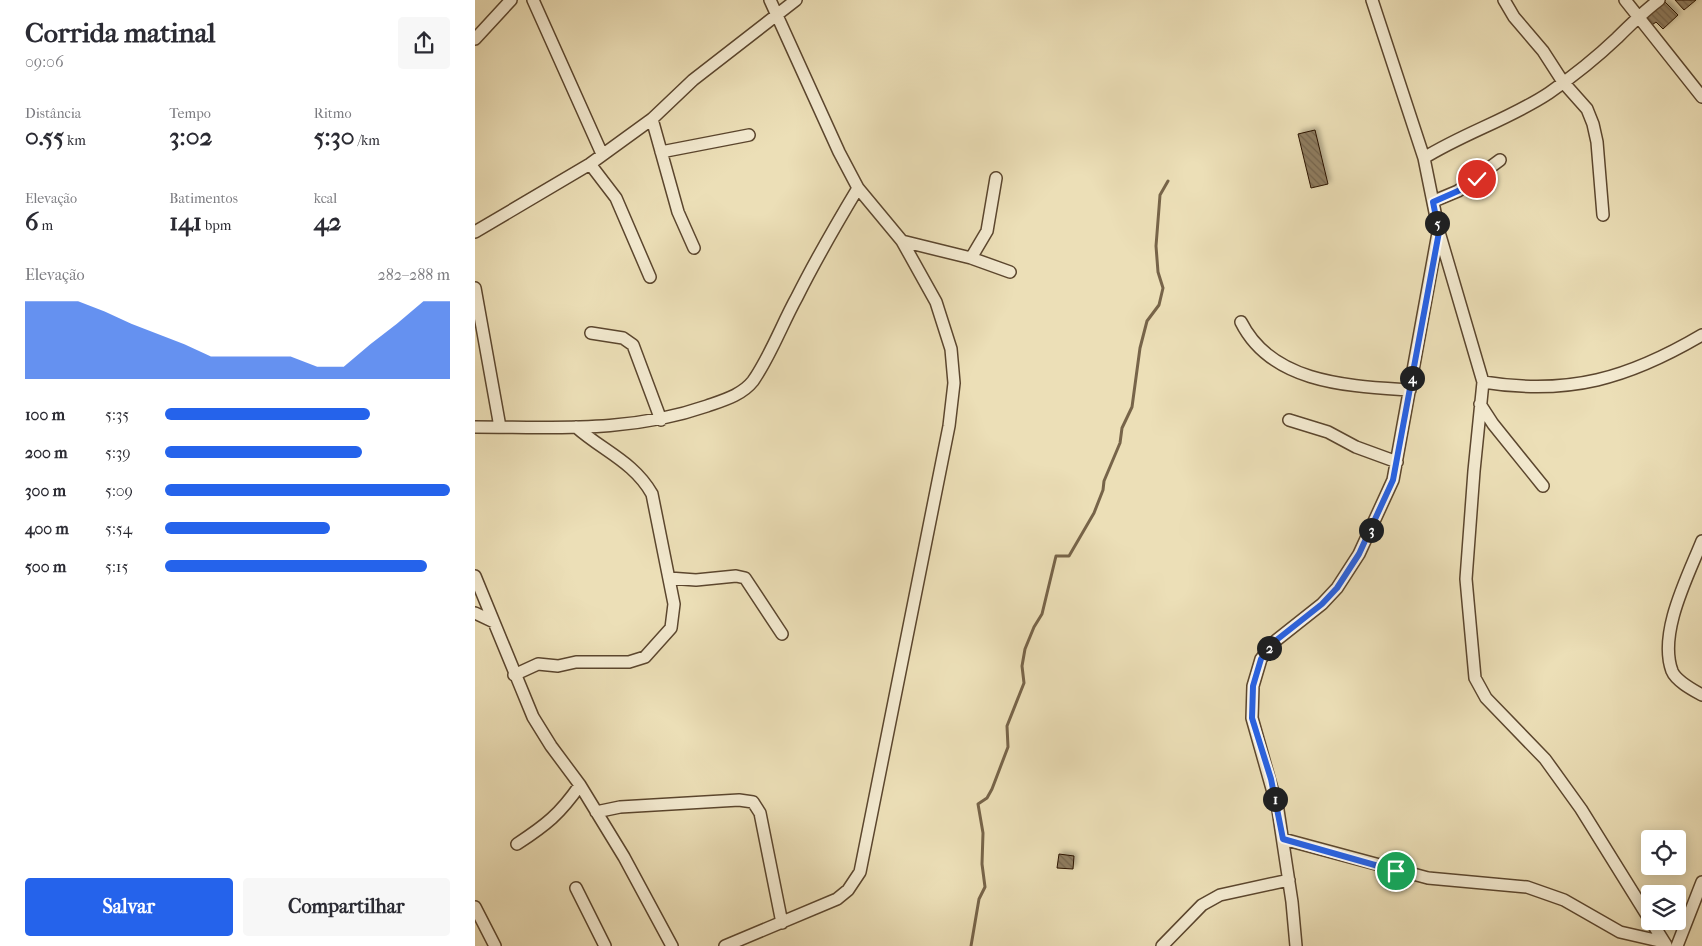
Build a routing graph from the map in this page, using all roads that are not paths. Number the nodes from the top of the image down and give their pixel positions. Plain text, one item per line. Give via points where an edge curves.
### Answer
1 (511, 0) edge
2 (533, 0) edge
3 (770, 0) edge
4 (796, 0) edge
5 (1372, 0) edge
6 (1504, 0) edge
7 (1625, 0) edge
8 (1659, 0) edge
9 (777, 14) junction
10 (1637, 16) junction
11 (475, 39) edge
12 (1563, 82) junction
13 (1702, 97) edge
14 (652, 119) junction
15 (749, 135) dead end
16 (661, 152) junction
17 (602, 154) junction
18 (1424, 158) junction
19 (1500, 160) dead end
20 (589, 164) junction
21 (996, 178) dead end
22 (858, 188) junction
23 (1433, 202) junction
24 (1603, 215) dead end
25 (475, 232) edge
26 (1439, 232) junction
27 (902, 241) junction
28 (694, 248) dead end
29 (971, 258) junction
30 (1010, 272) dead end
31 (650, 276) dead end
32 (475, 288) edge
33 (1241, 322) dead end
34 (591, 333) dead end
35 (1702, 335) edge
36 (1483, 382) junction
37 (1410, 390) junction
38 (1480, 404) junction
39 (661, 420) junction
40 (1289, 420) dead end
41 (475, 427) edge
42 (500, 427) junction
43 (576, 427) junction
44 (1397, 462) junction
45 (1543, 486) dead end
46 (1702, 540) edge
47 (475, 576) edge
48 (669, 578) junction
49 (475, 613) edge
50 (494, 622) junction
51 (782, 634) dead end
52 (514, 675) junction
53 (1702, 695) edge
54 (580, 785) junction
55 (596, 812) junction
56 (1283, 839) junction
57 (517, 844) dead end
58 (1289, 880) junction
59 (1702, 882) edge
60 (576, 888) dead end
61 (1641, 906) edge
62 (475, 907) edge
63 (782, 923) junction
64 (1656, 930) edge
65 (1666, 944) edge
66 (495, 946) edge
67 (605, 946) edge
68 (672, 946) edge
69 (725, 946) edge
70 (1163, 946) edge
71 (1296, 946) edge
72 (1677, 946) edge

1 - 11 street
2 - 17 street
3 - 9 street
4 - 9 street
5 - 18 street
6 - 12 street
7 - 10 street
8 - 10 street
9 - 14 street via 693,80
9 - 22 street
10 - 12 street via 1617,38
10 - 13 street
12 - 18 street via 1506,117 1449,142
12 - 24 street via 1587,109 1593,124
14 - 16 street
14 - 17 street
15 - 16 street
16 - 28 street via 678,212
17 - 20 street
18 - 23 street
19 - 23 street via 1471,183
20 - 25 street
20 - 31 street via 616,198
21 - 29 street via 987,231
22 - 27 street
22 - 39 street via 753,381 731,398
23 - 26 street
26 - 36 street
26 - 37 street
27 - 29 street
27 - 63 street via 936,302 951,349 953,383 949,426 860,872 848,890 837,899
29 - 30 street
32 - 42 street
33 - 37 street via 1248,337 1290,369 1342,385
34 - 39 street via 623,338 633,345
35 - 36 street via 1668,356 1631,372 1597,380 1563,387 1509,387
36 - 38 street
37 - 44 street
38 - 45 street
38 - 61 street via 1466,579 1475,678 1486,698 1545,759 1581,809
39 - 43 street
40 - 44 street via 1328,432 1364,451
41 - 42 street
42 - 43 street
43 - 48 street via 643,478 657,512
44 - 56 street via 1393,480 1374,523 1337,588 1274,642 1261,659 1253,686 1252,718 1271,779
46 - 53 street via 1677,602 1668,649 1673,673
47 - 50 street
48 - 51 street via 745,578
48 - 52 street via 674,620 667,633 645,656 629,662 538,664
49 - 50 street
50 - 52 street
52 - 54 street via 533,717
54 - 55 street
54 - 57 street via 563,810
55 - 63 street via 620,807 739,800 753,802 760,813
55 - 68 street
56 - 58 street
56 - 65 street via 1428,878 1527,887 1564,900 1620,932
58 - 70 street via 1220,895 1202,905
58 - 71 street
59 - 72 street
60 - 67 street
62 - 66 street
63 - 69 street
64 - 65 street

